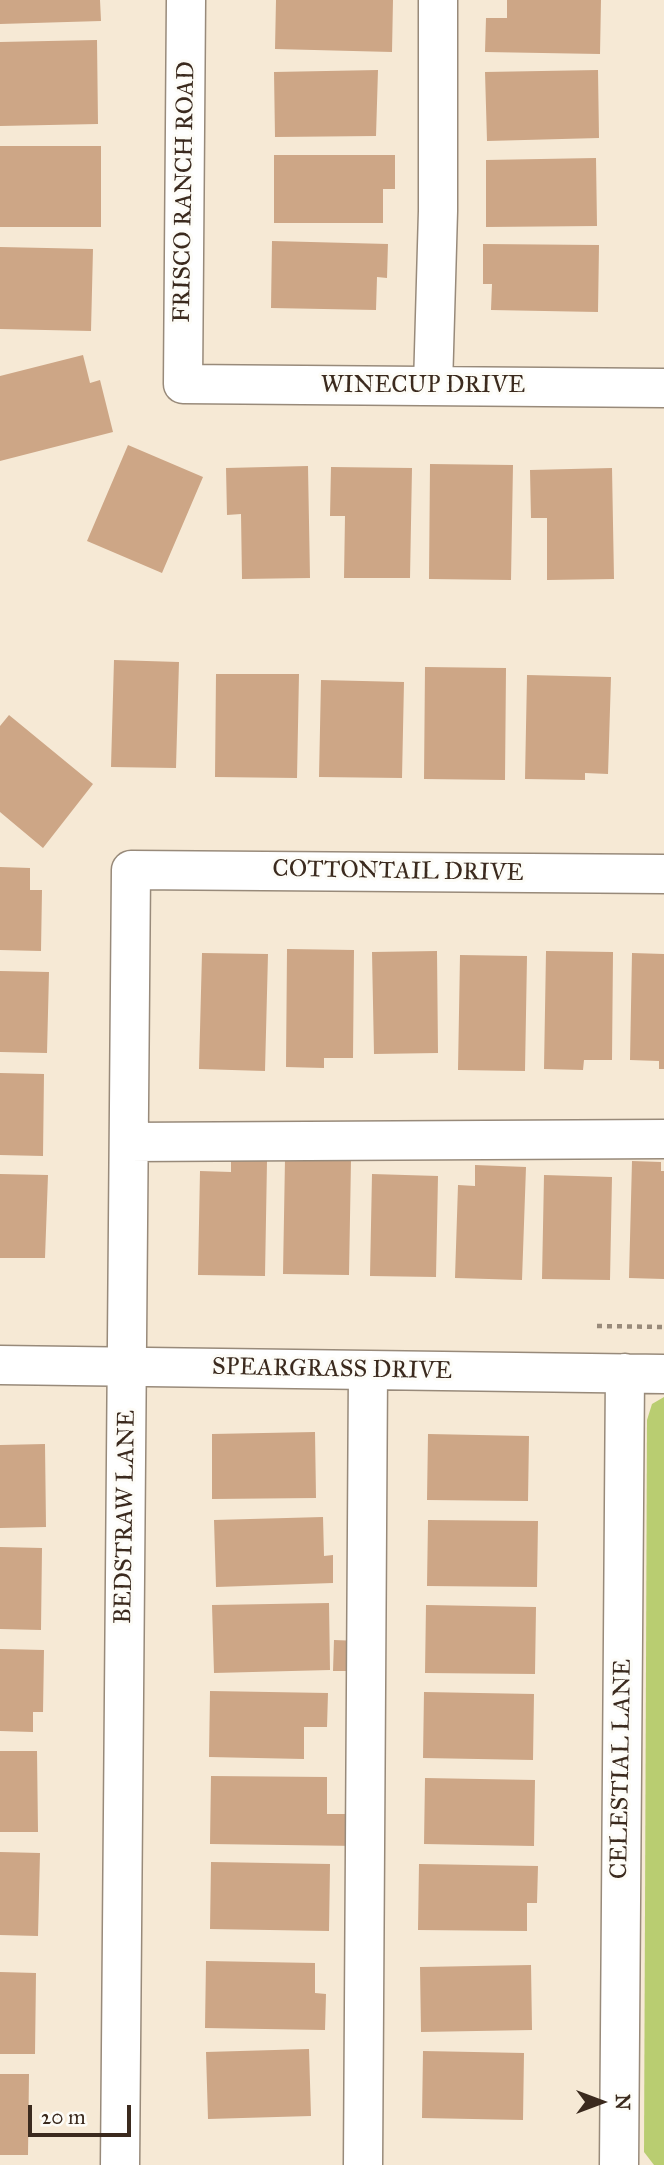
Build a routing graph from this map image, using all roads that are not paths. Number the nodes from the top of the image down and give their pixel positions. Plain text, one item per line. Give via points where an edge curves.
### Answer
1 (186, 0) edge
2 (438, 0) edge
3 (183, 384) joint
4 (433, 386) junction
5 (664, 388) edge
6 (131, 870) joint
7 (664, 874) edge
8 (664, 1139) edge
9 (129, 1142) junction
10 (0, 1366) edge
11 (127, 1368) junction
12 (368, 1370) junction
13 (625, 1373) junction
14 (664, 1374) edge
15 (120, 2165) edge
16 (363, 2165) edge
17 (618, 2165) edge

1 - 3 street, FRISCO RANCH ROAD
2 - 4 street
3 - 4 street, WINECUP DRIVE
4 - 5 street, WINECUP DRIVE
6 - 7 street, COTTONTAIL DRIVE
6 - 9 street, BEDSTRAW LANE
8 - 9 street
9 - 11 street, BEDSTRAW LANE
10 - 11 street, SPEARGRASS DRIVE
11 - 12 street, SPEARGRASS DRIVE
11 - 15 street, BEDSTRAW LANE
12 - 13 street, SPEARGRASS DRIVE
12 - 16 street
13 - 14 street, SPEARGRASS DRIVE
13 - 17 street, CELESTIAL LANE

